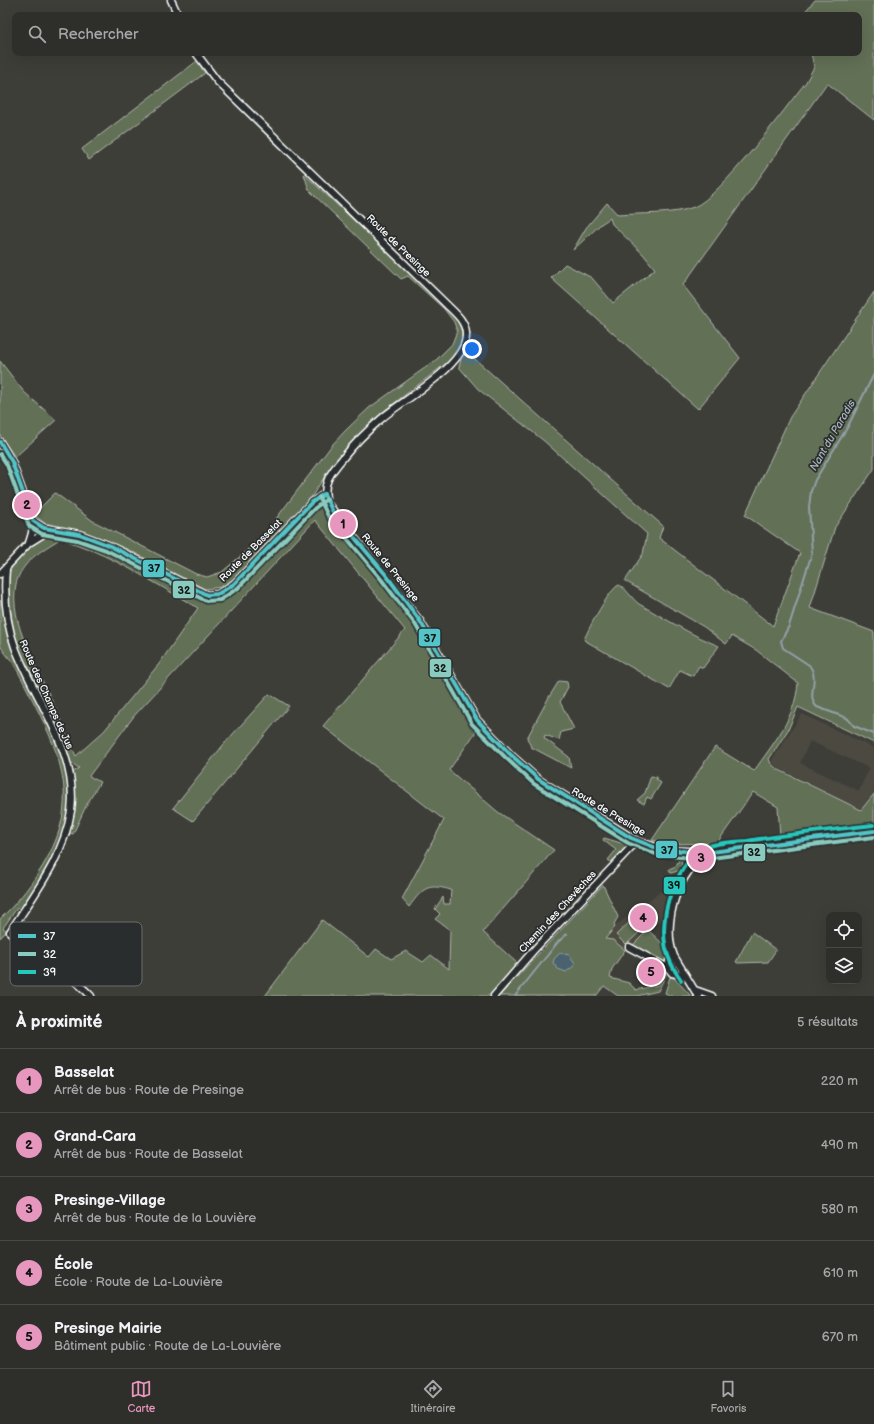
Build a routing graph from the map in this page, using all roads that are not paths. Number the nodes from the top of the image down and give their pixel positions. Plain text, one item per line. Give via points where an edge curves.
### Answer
1 (171, 0) edge
2 (177, 12) edge
3 (198, 56) edge
4 (0, 442) edge
5 (324, 494) junction
6 (33, 521) junction
7 (50, 530) junction
8 (29, 543) junction
9 (6, 569) junction
10 (0, 574) edge
11 (0, 597) edge
12 (7, 605) junction
13 (874, 831) edge
14 (637, 841) junction
15 (710, 852) junction
16 (16, 922) edge
17 (629, 947) dead end
18 (671, 949) junction
19 (668, 968) junction
20 (686, 976) junction
21 (80, 986) edge
22 (697, 993) edge
23 (91, 996) edge
24 (494, 996) edge
25 (712, 996) edge

1 - 2 street
3 - 5 street, Route de Presinge via 217,81 454,311 464,324 465,342 457,358 381,418 358,440 331,473
4 - 6 street via 12,462
5 - 7 street, Route de Basselat via 311,503 234,584 214,595 200,592 108,545 79,534
5 - 14 street, Route de Presinge via 333,512 390,580 420,621 477,720 538,779
6 - 7 street, Route de Basselat
6 - 8 street
7 - 8 street
8 - 9 street
9 - 10 street
9 - 12 street, Route des Champs de Jus
11 - 12 street
12 - 16 street, Route des Champs de Jus via 12,638 61,747 72,796 67,828 55,860
13 - 15 street, Route de Presinge
14 - 15 street, Route de Presinge via 666,850
14 - 24 street, Chemin des Chevêches
15 - 18 street via 686,874 679,888 671,921
17 - 19 street
18 - 19 street
18 - 20 street
19 - 20 street via 676,974
20 - 22 street
21 - 23 street, Route des Champs de Jus
22 - 25 street

